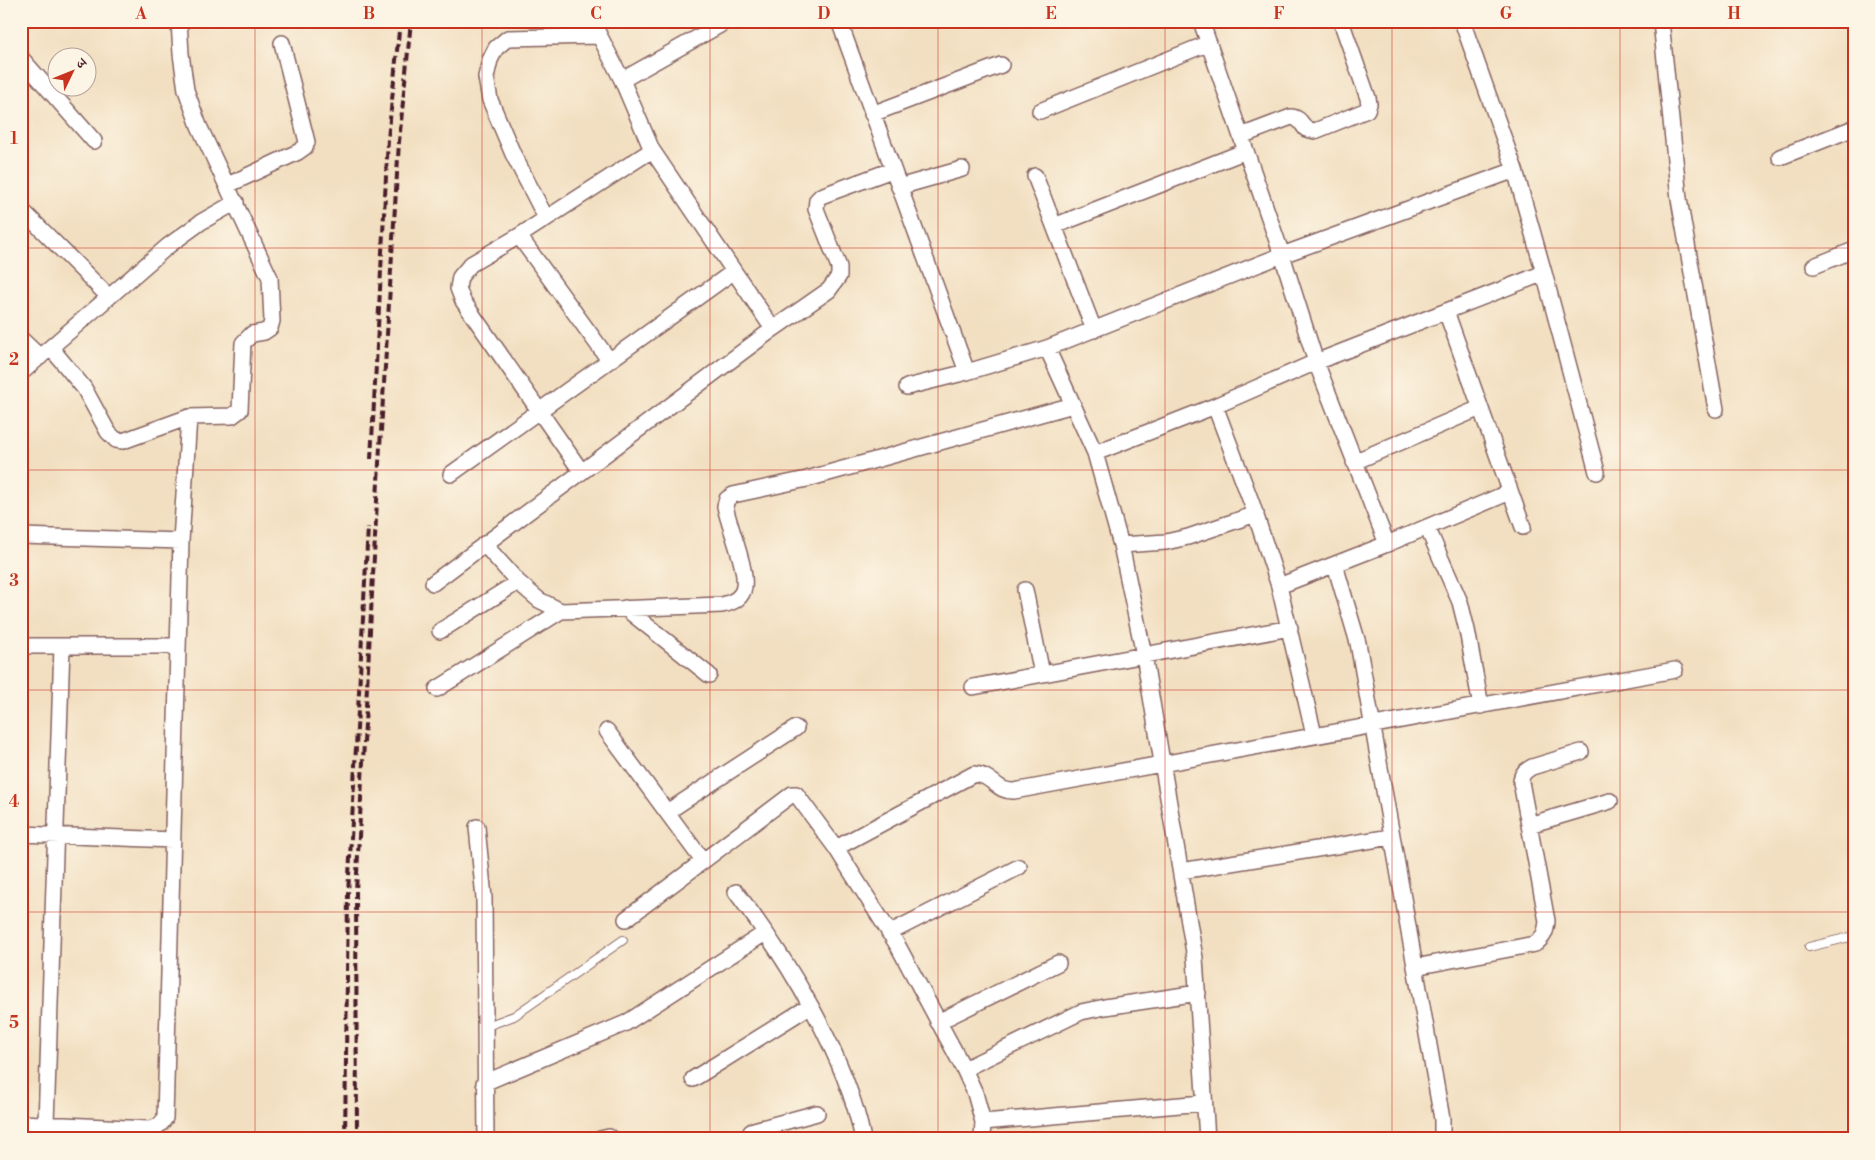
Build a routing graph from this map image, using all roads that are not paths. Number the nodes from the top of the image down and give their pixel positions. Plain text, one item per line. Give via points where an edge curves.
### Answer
1 (179, 21) edge
2 (592, 21) edge
3 (839, 21) edge
4 (1201, 21) edge
5 (1341, 21) edge
6 (1462, 21) edge
7 (1661, 21) edge
8 (720, 25) dead end
9 (598, 36) junction
10 (1209, 42) junction
11 (282, 43) dead end
12 (21, 58) edge
13 (1001, 65) dead end
14 (622, 80) junction
15 (1040, 111) dead end
16 (872, 114) junction
17 (1854, 128) edge
18 (1241, 136) junction
19 (94, 141) dead end
20 (652, 150) junction
21 (1246, 151) junction
22 (1780, 157) dead end
23 (962, 169) dead end
24 (892, 170) junction
25 (1514, 170) junction
26 (1035, 176) dead end
27 (228, 185) junction
28 (899, 187) junction
29 (236, 202) junction
30 (21, 209) edge
31 (546, 218) junction
32 (1054, 226) junction
33 (519, 236) junction
34 (1854, 250) edge
35 (1282, 255) junction
36 (1814, 266) dead end
37 (733, 272) junction
38 (1544, 273) junction
39 (109, 297) junction
40 (1446, 311) junction
41 (773, 329) junction
42 (1094, 330) junction
43 (21, 340) edge
44 (1048, 348) junction
45 (45, 353) junction
46 (609, 360) junction
47 (1316, 362) junction
48 (966, 372) junction
49 (21, 373) edge
50 (907, 387) dead end
51 (1073, 405) junction
52 (1215, 406) junction
53 (1480, 408) junction
54 (1716, 409) dead end
55 (540, 410) junction
56 (190, 417) junction
57 (1095, 453) junction
58 (1354, 462) junction
59 (581, 471) junction
60 (1597, 472) dead end
61 (451, 474) dead end
62 (1510, 492) junction
63 (1256, 514) junction
64 (1427, 527) junction
65 (1523, 527) dead end
66 (21, 536) edge
67 (181, 541) junction
68 (484, 544) junction
69 (1387, 544) junction
70 (1121, 545) junction
71 (1335, 564) junction
72 (518, 582) junction
73 (433, 583) dead end
74 (1279, 586) junction
75 (1026, 590) dead end
76 (625, 608) junction
77 (561, 611) junction
78 (1290, 628) junction
79 (440, 631) dead end
80 (21, 646) edge
81 (62, 646) junction
82 (178, 646) junction
83 (1144, 655) junction
84 (1675, 670) dead end
85 (1042, 674) junction
86 (708, 675) dead end
87 (973, 686) dead end
88 (437, 689) dead end
89 (1481, 706) junction
90 (1372, 726) junction
91 (796, 728) dead end
92 (607, 731) dead end
93 (1314, 735) junction
94 (1581, 752) dead end
95 (1163, 765) junction
96 (1610, 801) dead end
97 (667, 812) junction
98 (1529, 825) junction
99 (477, 826) dead end
100 (21, 834) edge
101 (56, 835) junction
102 (1391, 837) junction
103 (173, 840) junction
104 (836, 848) junction
105 (703, 861) junction
106 (1019, 867) dead end
107 (1181, 872) junction
108 (736, 892) dead end
109 (626, 919) dead end
110 (766, 933) junction
111 (889, 933) junction
112 (1854, 936) edge
113 (623, 940) dead end
114 (1809, 947) dead end
115 (1058, 962) dead end
116 (1415, 967) junction
117 (1198, 993) junction
118 (810, 1006) junction
119 (938, 1022) junction
120 (484, 1027) junction
121 (964, 1069) junction
122 (694, 1079) dead end
123 (484, 1083) junction
124 (1203, 1103) junction
125 (817, 1113) dead end
126 (21, 1122) edge
127 (982, 1122) junction
128 (46, 1123) junction
129 (110, 1132) edge
130 (486, 1139) edge
131 (600, 1139) edge
132 (613, 1139) edge
133 (751, 1139) edge
134 (863, 1139) edge
135 (982, 1139) edge
136 (1207, 1139) edge
137 (1442, 1139) edge

1 - 27 street via 186,90
2 - 9 street
3 - 16 street
4 - 10 street
5 - 18 street via 1368,98 1367,110 1315,131 1306,130 1297,117 1291,117
6 - 25 street
7 - 54 street via 1679,199
8 - 14 street
9 - 14 street
9 - 31 street via 508,38 496,48 490,60 486,77 490,100
10 - 15 street
10 - 18 street
11 - 27 street via 308,142 298,152
12 - 19 street
13 - 16 street
14 - 20 street
16 - 24 street
17 - 22 street
18 - 21 street
20 - 31 street
20 - 37 street
21 - 32 street
21 - 35 street
23 - 28 street
24 - 28 street
24 - 41 street via 817,200 816,209 839,267 839,276 829,290
25 - 35 street
25 - 38 street
26 - 32 street
27 - 29 street
28 - 48 street
29 - 39 street via 184,234
29 - 56 street via 270,278 272,321 270,328 252,334 243,343 240,410 232,416
30 - 39 street
31 - 33 street
32 - 42 street
33 - 46 street
33 - 55 street via 471,264 460,277 458,288 463,301
34 - 36 street
35 - 42 street
35 - 47 street
37 - 41 street
37 - 46 street
38 - 40 street
38 - 60 street
39 - 45 street
40 - 47 street
40 - 53 street
41 - 59 street
42 - 44 street
43 - 45 street
44 - 48 street
44 - 51 street
45 - 49 street
45 - 56 street via 84,388 108,432 116,440 123,441
46 - 55 street
47 - 52 street
47 - 58 street
48 - 50 street
51 - 57 street
51 - 76 street via 846,469 733,495 725,506 742,567 744,586 740,596 732,603 722,605
52 - 57 street
52 - 63 street
53 - 58 street
53 - 62 street
55 - 59 street
55 - 61 street
56 - 67 street
57 - 70 street
58 - 69 street
59 - 68 street
62 - 64 street
62 - 65 street
63 - 70 street via 1188,537
63 - 74 street
64 - 69 street
64 - 89 street via 1460,602
66 - 67 street
67 - 82 street
68 - 72 street
68 - 73 street
69 - 71 street
70 - 83 street
71 - 74 street
71 - 90 street via 1358,643
72 - 77 street via 539,600
72 - 79 street
74 - 78 street
75 - 85 street
76 - 77 street
76 - 86 street
77 - 88 street
78 - 83 street
78 - 93 street
80 - 81 street
81 - 82 street
81 - 101 street
82 - 103 street
83 - 85 street
83 - 95 street
84 - 89 street
85 - 87 street
89 - 90 street
90 - 93 street
90 - 102 street
91 - 97 street
92 - 97 street
93 - 95 street
94 - 98 street via 1532,767 1521,776
95 - 104 street via 1007,792 982,774 974,774
95 - 107 street
96 - 98 street
97 - 105 street
98 - 116 street via 1547,921 1541,939 1535,944
99 - 120 street via 484,898
100 - 101 street
101 - 103 street
101 - 128 street
102 - 107 street
102 - 116 street
103 - 129 street via 165,1118 155,1128
104 - 105 street via 801,798 792,794
104 - 111 street
105 - 109 street
106 - 111 street
107 - 117 street
108 - 110 street
110 - 118 street
110 - 123 street via 626,1023
111 - 119 street
112 - 114 lane
113 - 120 lane via 514,1016
115 - 119 street
116 - 137 street via 1442,1120
117 - 121 street via 1081,1012
117 - 124 street
118 - 122 street
118 - 134 street via 838,1062 858,1114
119 - 121 street
120 - 123 street
121 - 127 street via 975,1093
123 - 130 street
124 - 127 street
124 - 136 street
125 - 133 street via 754,1130
126 - 128 street
127 - 135 street
128 - 129 street
131 - 132 street

